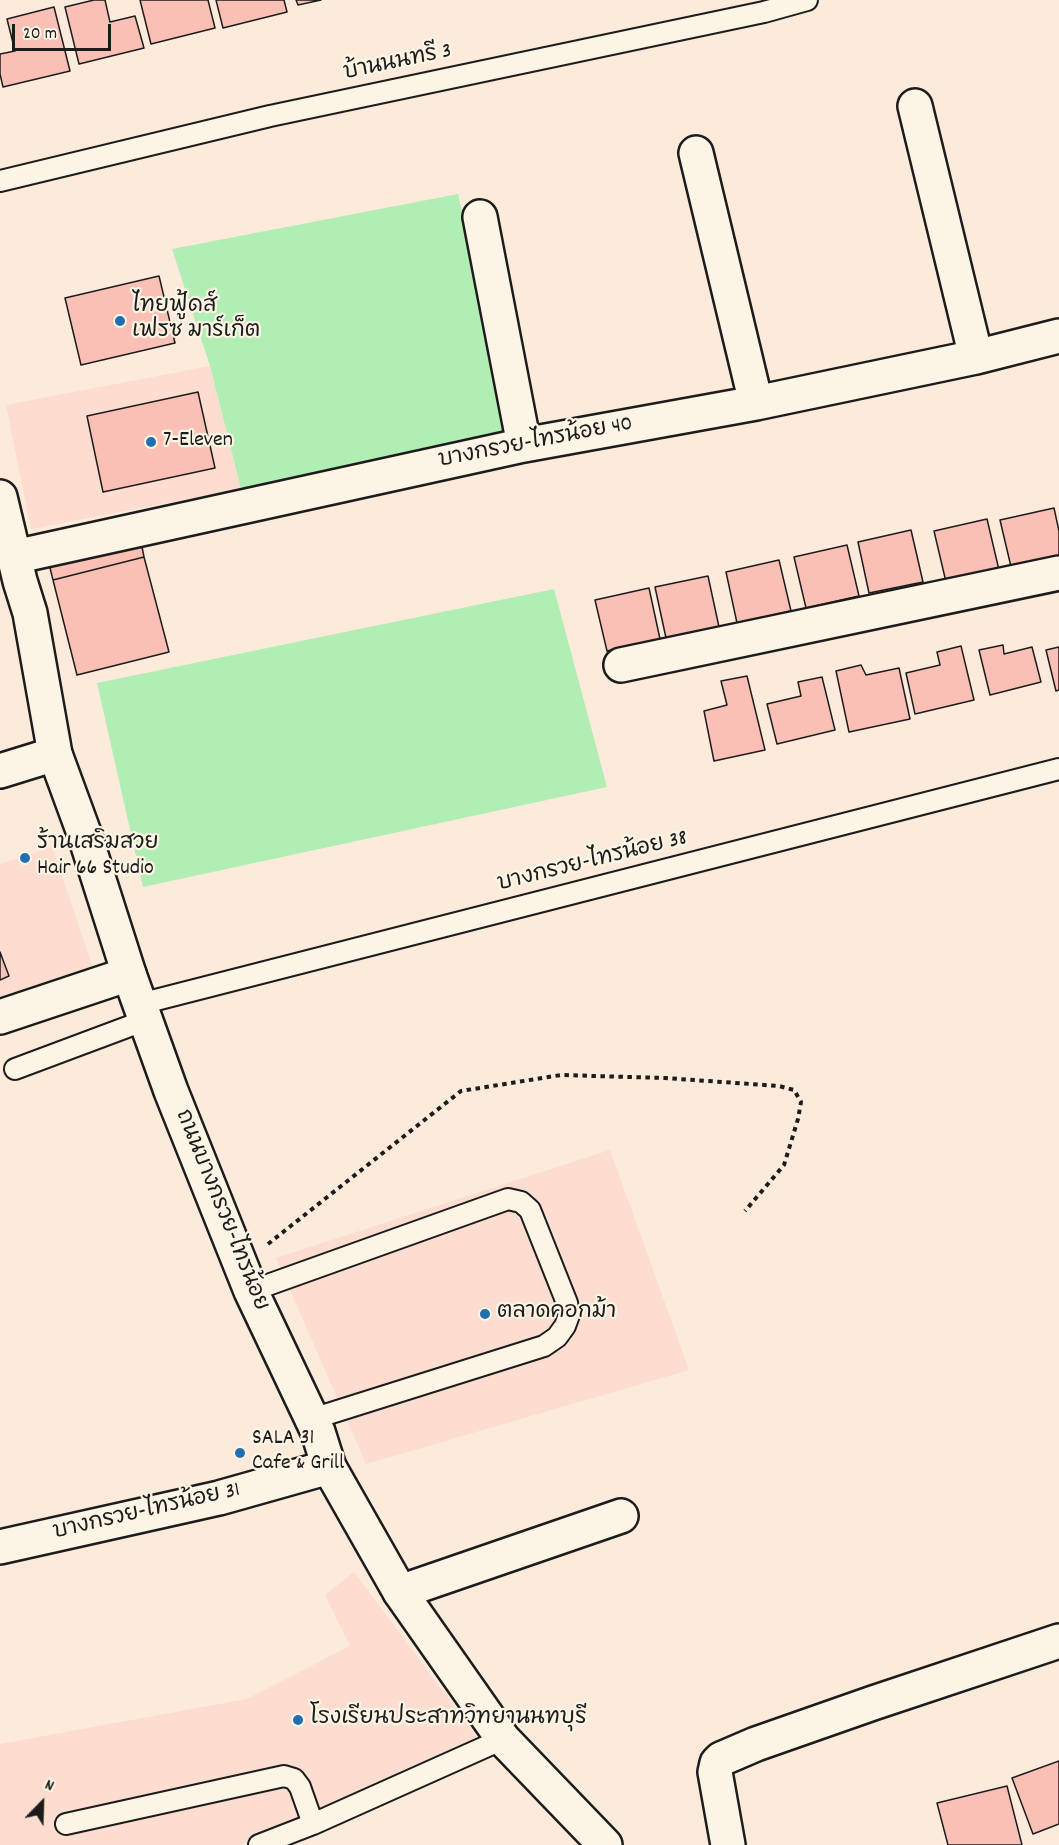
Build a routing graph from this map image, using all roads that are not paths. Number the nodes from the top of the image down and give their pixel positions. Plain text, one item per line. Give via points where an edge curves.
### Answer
1 (807, 0) edge
2 (915, 106) dead end
3 (696, 153) dead end
4 (0, 181) edge
5 (480, 217) dead end
6 (1059, 336) edge
7 (976, 357) junction
8 (756, 403) junction
9 (524, 445) junction
10 (0, 497) edge
11 (14, 557) junction
12 (1059, 573) edge
13 (621, 665) dead end
14 (55, 754) junction
15 (1059, 769) edge
16 (0, 771) edge
17 (129, 974) junction
18 (143, 1012) junction
19 (0, 1017) edge
20 (15, 1069) dead end
21 (247, 1278) junction
22 (312, 1419) junction
23 (329, 1467) junction
24 (621, 1516) dead end
25 (0, 1547) edge
26 (400, 1592) junction
27 (1059, 1641) edge
28 (503, 1739) junction
29 (66, 1824) dead end
30 (314, 1824) junction
31 (259, 1845) edge
32 (605, 1845) edge
33 (728, 1845) edge

1 - 4 lane, บ้านนนทรี 3 via 753,15 270,116
2 - 7 street
3 - 8 street
5 - 9 street
6 - 7 street, บางกรวย-ไทรน้อย 40
7 - 8 street, บางกรวย-ไทรน้อย 40
8 - 9 street, บางกรวย-ไทรน้อย 40
9 - 11 street, บางกรวย-ไทรน้อย 40
10 - 11 street, ถนนบางกรวย-ไทรน้อย
11 - 14 street, ถนนบางกรวย-ไทรน้อย via 30,613
12 - 13 street
14 - 16 street
14 - 17 street, ถนนบางกรวย-ไทรน้อย
15 - 18 lane, บางกรวย-ไทรน้อย 38
17 - 18 street, ถนนบางกรวย-ไทรน้อย
17 - 19 street
18 - 20 lane, บางกรวย-ไทรน้อย 38
18 - 21 street, ถนนบางกรวย-ไทรน้อย
21 - 22 street, ถนนบางกรวย-ไทรน้อย
21 - 22 lane via 508,1199 521,1202 530,1210 567,1303 569,1315 557,1337 544,1346
22 - 23 street, ถนนบางกรวย-ไทรน้อย
23 - 25 street, บางกรวย-ไทรน้อย 31 via 219,1498
23 - 26 street, ถนนบางกรวย-ไทรน้อย
24 - 26 street
26 - 28 street, ถนนบางกรวย-ไทรน้อย
27 - 33 street via 721,1759 715,1773
28 - 30 lane
28 - 32 street, ถนนบางกรวย-ไทรน้อย
29 - 30 lane via 284,1776 300,1786
30 - 31 lane

